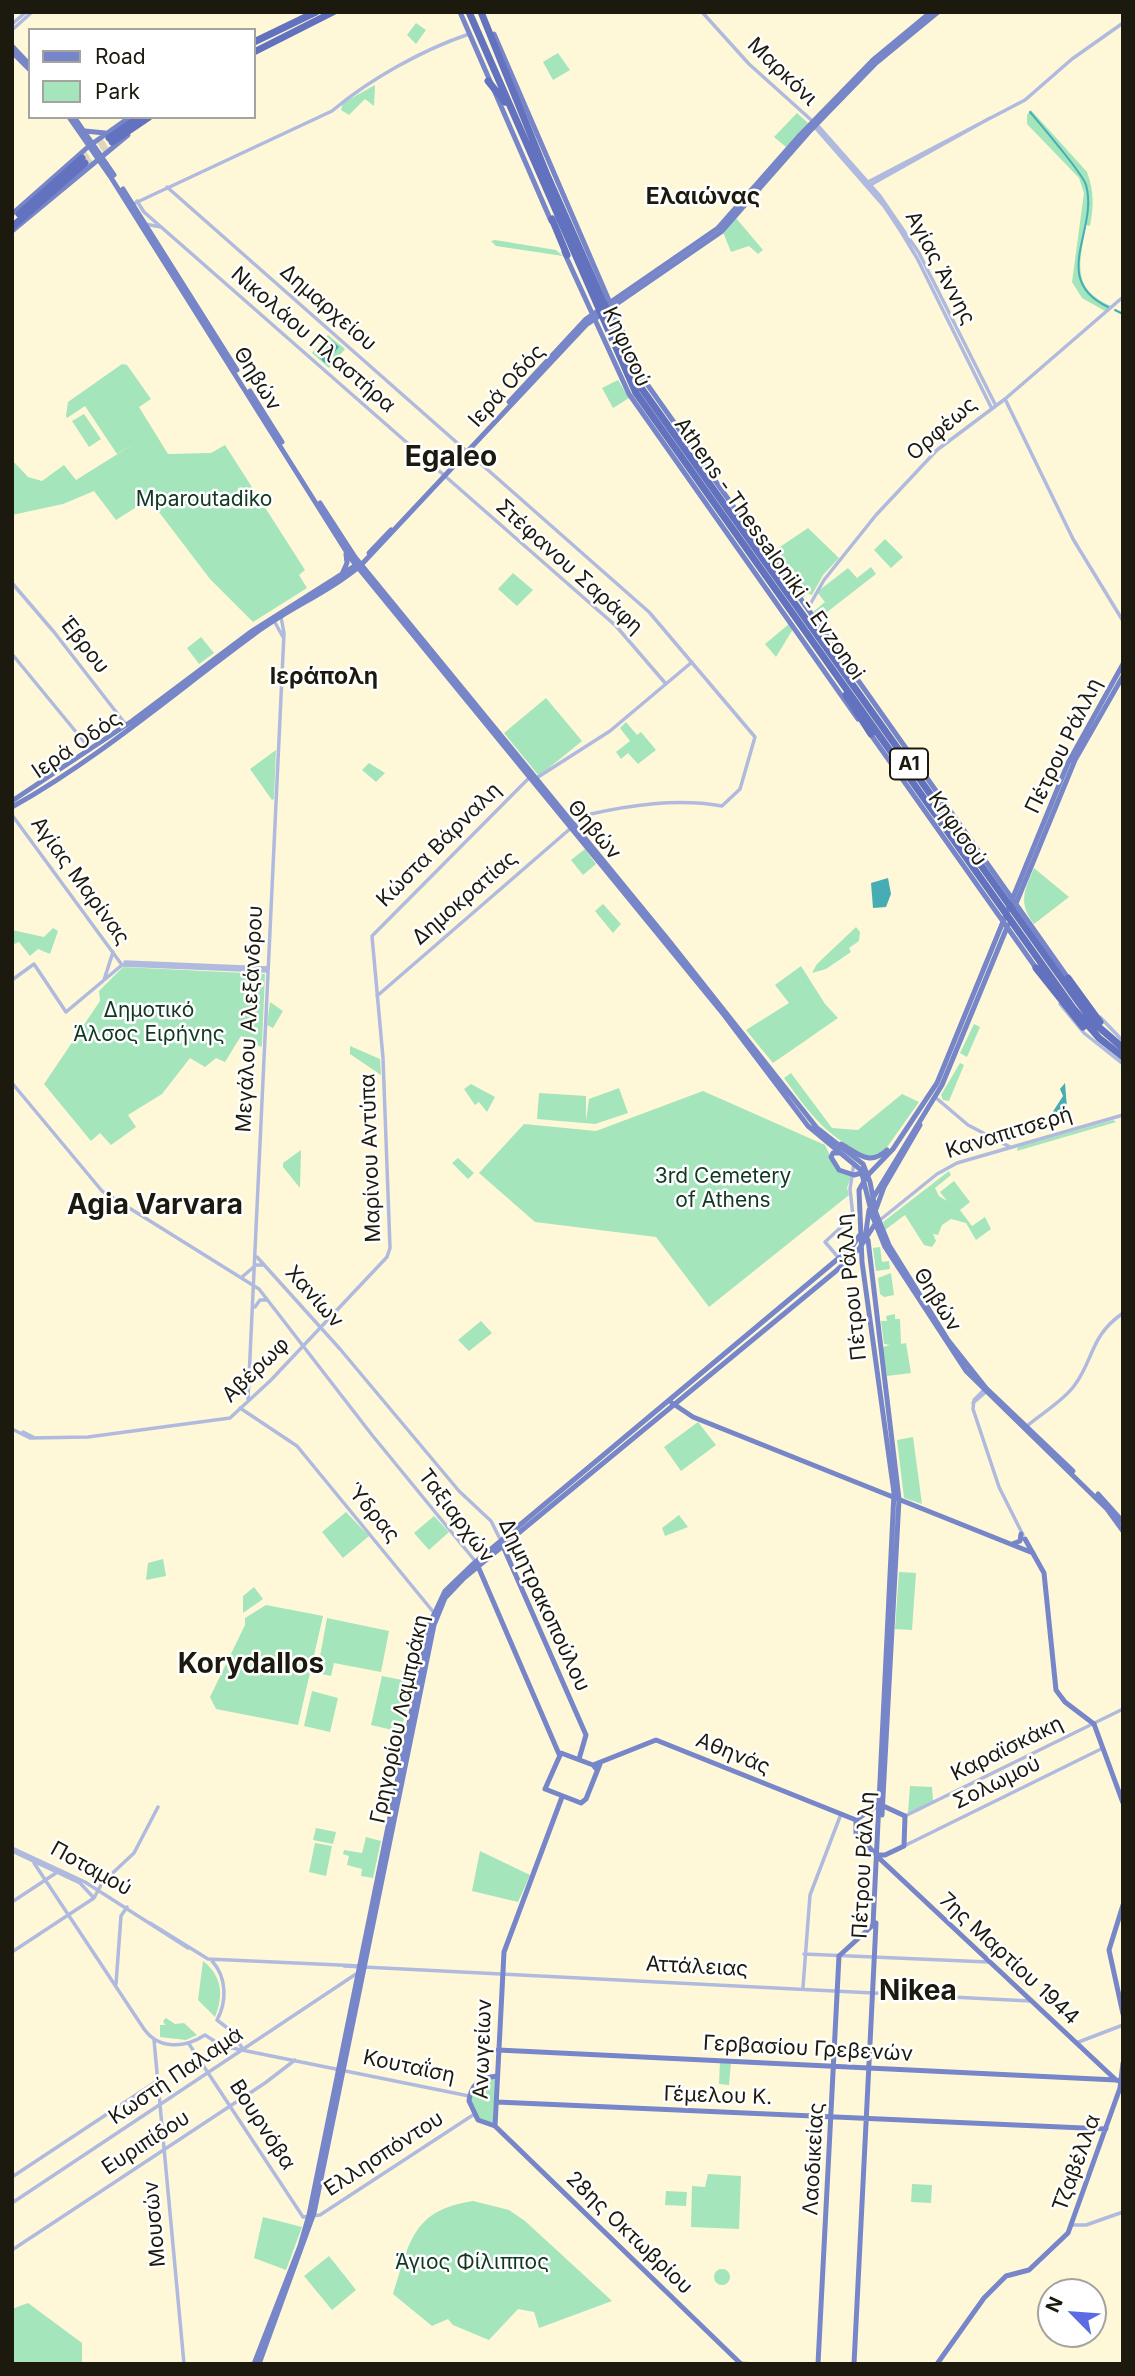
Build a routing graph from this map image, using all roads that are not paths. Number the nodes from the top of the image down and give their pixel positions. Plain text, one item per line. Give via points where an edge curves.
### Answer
1 (26, 12) edge
2 (32, 12) edge
3 (316, 12) edge
4 (341, 12) edge
5 (461, 12) edge
6 (469, 12) edge
7 (483, 12) edge
8 (702, 12) edge
9 (931, 12) edge
10 (938, 12) edge
11 (330, 15) edge
12 (1123, 23) edge
13 (12, 24) edge
14 (12, 30) edge
15 (469, 34) junction
16 (256, 41) edge
17 (12, 49) edge
18 (256, 51) edge
19 (28, 65) edge
20 (507, 65) junction
21 (488, 81) junction
22 (516, 100) junction
23 (512, 111) junction
24 (73, 119) edge
25 (129, 119) edge
26 (136, 119) edge
27 (147, 119) edge
28 (813, 125) junction
29 (82, 131) junction
30 (110, 140) junction
31 (96, 151) junction
32 (83, 161) junction
33 (108, 170) junction
34 (540, 178) junction
35 (868, 184) junction
36 (555, 186) junction
37 (167, 187) junction
38 (133, 203) junction
39 (556, 207) junction
40 (12, 214) edge
41 (12, 220) edge
42 (145, 224) junction
43 (161, 227) junction
44 (12, 229) edge
45 (576, 230) junction
46 (567, 256) junction
47 (601, 286) junction
48 (585, 295) junction
49 (619, 298) junction
50 (1123, 298) edge
51 (589, 303) junction
52 (609, 304) junction
53 (601, 310) junction
54 (594, 315) junction
55 (614, 316) junction
56 (586, 322) junction
57 (617, 323) junction
58 (600, 329) junction
59 (626, 344) junction
60 (609, 352) junction
61 (1005, 399) junction
62 (993, 406) junction
63 (651, 409) junction
64 (467, 451) junction
65 (444, 476) junction
66 (689, 478) junction
67 (737, 512) junction
68 (343, 548) junction
69 (765, 562) junction
70 (358, 565) junction
71 (341, 575) junction
72 (12, 583) edge
73 (774, 587) junction
74 (807, 609) junction
75 (280, 615) junction
76 (273, 619) junction
77 (1123, 621) edge
78 (284, 638) junction
79 (12, 654) edge
80 (692, 662) junction
81 (1123, 664) edge
82 (835, 673) junction
83 (846, 675) junction
84 (1123, 676) edge
85 (666, 684) junction
86 (127, 727) junction
87 (871, 734) junction
88 (92, 751) junction
89 (912, 759) junction
90 (532, 777) junction
91 (736, 794) joint
92 (12, 801) edge
93 (12, 807) edge
94 (12, 815) edge
95 (573, 826) junction
96 (961, 844) junction
97 (991, 869) junction
98 (1019, 881) junction
99 (975, 882) junction
100 (1001, 883) junction
101 (1021, 891) junction
102 (1014, 902) junction
103 (991, 905) junction
104 (1008, 911) junction
105 (1025, 916) junction
106 (1011, 918) junction
107 (1005, 925) junction
108 (1033, 928) junction
109 (372, 936) joint
110 (1013, 936) junction
111 (1002, 940) junction
112 (113, 953) junction
113 (124, 964) junction
114 (1036, 968) junction
115 (267, 970) junction
116 (12, 980) edge
117 (1062, 980) junction
118 (103, 983) junction
119 (377, 996) junction
120 (1119, 1042) edge
121 (1121, 1053) edge
122 (1123, 1064) edge
123 (12, 1083) edge
124 (937, 1083) junction
125 (936, 1098) junction
126 (949, 1101) dead end
127 (931, 1103) junction
128 (1123, 1115) edge
129 (811, 1121) junction
130 (999, 1141) junction
131 (1012, 1148) junction
132 (991, 1153) junction
133 (842, 1154) junction
134 (851, 1159) junction
135 (882, 1160) junction
136 (873, 1195) junction
137 (869, 1211) junction
138 (877, 1223) junction
139 (860, 1232) junction
140 (868, 1236) junction
141 (881, 1239) junction
142 (861, 1247) junction
143 (256, 1254) junction
144 (854, 1255) junction
145 (387, 1257) joint
146 (862, 1258) junction
147 (842, 1261) junction
148 (263, 1265) junction
149 (255, 1266) junction
150 (242, 1277) junction
151 (254, 1285) junction
152 (268, 1300) junction
153 (254, 1309) junction
154 (1123, 1313) edge
155 (769, 1324) junction
156 (320, 1328) junction
157 (305, 1345) junction
158 (358, 1370) joint
159 (882, 1370) junction
160 (986, 1390) junction
161 (248, 1401) junction
162 (670, 1404) junction
163 (240, 1408) junction
164 (1026, 1428) junction
165 (12, 1429) edge
166 (897, 1498) junction
167 (1123, 1522) edge
168 (1123, 1531) edge
169 (1022, 1535) junction
170 (502, 1543) junction
171 (1012, 1544) junction
172 (1022, 1548) junction
173 (1033, 1553) junction
174 (477, 1564) junction
175 (435, 1614) junction
176 (1123, 1709) edge
177 (1094, 1724) junction
178 (1103, 1748) junction
179 (559, 1754) junction
180 (579, 1759) junction
181 (597, 1766) junction
182 (562, 1797) junction
183 (1123, 1803) edge
184 (881, 1804) junction
185 (158, 1807) dead end
186 (841, 1814) junction
187 (905, 1816) junction
188 (856, 1820) junction
189 (904, 1846) junction
190 (12, 1849) edge
191 (879, 1856) junction
192 (35, 1861) junction
193 (886, 1865) junction
194 (879, 1870) junction
195 (59, 1871) junction
196 (46, 1880) junction
197 (99, 1890) junction
198 (94, 1898) junction
199 (12, 1902) edge
200 (1123, 1905) edge
201 (127, 1907) junction
202 (69, 1915) junction
203 (12, 1952) edge
204 (804, 1954) junction
205 (839, 1956) junction
206 (874, 1957) junction
207 (211, 1959) junction
208 (990, 1964) junction
209 (359, 1969) junction
210 (503, 1974) junction
211 (116, 1986) junction
212 (803, 1987) junction
213 (838, 1989) junction
214 (872, 1991) junction
215 (1030, 2001) junction
216 (1123, 2014) edge
217 (1123, 2025) edge
218 (155, 2040) junction
219 (1076, 2043) junction
220 (189, 2044) junction
221 (243, 2049) junction
222 (498, 2050) junction
223 (295, 2060) junction
224 (1123, 2063) edge
225 (834, 2066) junction
226 (868, 2067) junction
227 (339, 2069) junction
228 (208, 2073) junction
229 (497, 2076) junction
230 (157, 2081) junction
231 (1120, 2082) edge
232 (469, 2096) junction
233 (496, 2102) junction
234 (160, 2105) junction
235 (230, 2106) junction
236 (473, 2115) junction
237 (832, 2116) junction
238 (865, 2120) junction
239 (495, 2126) junction
240 (1106, 2129) junction
241 (163, 2150) junction
242 (12, 2177) edge
243 (12, 2203) edge
244 (1123, 2212) edge
245 (310, 2218) junction
246 (1072, 2225) junction
247 (12, 2250) edge
248 (741, 2363) edge
249 (184, 2364) edge
250 (257, 2364) edge
251 (752, 2364) edge
252 (818, 2364) edge
253 (854, 2364) edge
254 (937, 2364) edge

1 - 13 street
2 - 14 street
3 - 16 highway
4 - 11 main road
5 - 15 main road, Κηφισού
5 - 36 main road via 492,82 525,118
6 - 23 highway, Athens - Thessaloniki - Evzonoi / Α1
7 - 20 main road, Κηφισού
7 - 22 highway, Athens - Thessaloniki - Evzonoi / Α1
8 - 28 street, Μαρκόνι
9 - 28 main road, Ιερά Οδός via 876,58
10 - 28 main road, Ιερά Οδός via 878,61
11 - 18 highway
12 - 35 street via 1072,59 1030,97
15 - 21 main road, Κηφισού
15 - 37 street via 426,53 332,110
17 - 19 main road
20 - 22 highway
20 - 45 main road, Κηφισού
21 - 23 highway
21 - 46 main road, Κηφισού
22 - 39 highway, Athens - Thessaloniki - Evzonoi / Α1
23 - 34 highway, Athens - Thessaloniki - Evzonoi / Α1
24 - 29 main road, Θηβών
25 - 30 main road
26 - 30 highway
27 - 30 highway
28 - 35 street, Αγίας Άννης
28 - 49 main road, Ιερά Οδός via 718,228
29 - 30 main road
29 - 31 main road, Θηβών
29 - 32 main road
30 - 31 main road
30 - 31 main road
30 - 33 main road
31 - 32 main road
31 - 32 main road
31 - 33 main road, Θηβών
32 - 33 main road
32 - 40 main road
32 - 41 highway
32 - 44 highway
33 - 38 main road, Θηβών
34 - 39 highway, Athens - Thessaloniki - Evzonoi / Α1
34 - 46 highway
35 - 62 street, Αγίας Άννης via 919,253
36 - 39 highway
36 - 45 main road
37 - 38 street
37 - 64 street, Δημαρχείου
38 - 42 main road, Θηβών
38 - 43 street, Νικολάου Πλαστήρα
38 - 68 main road, Θηβών
39 - 63 highway, Athens - Thessaloniki - Evzonoi / Α1 via 625,373
42 - 43 street
42 - 70 main road, Θηβών
43 - 65 street, Νικολάου Πλαστήρα
45 - 47 main road, Κηφισού
46 - 48 main road, Κηφισού
47 - 49 main road
47 - 52 main road, Κηφισού
47 - 53 main road
48 - 51 main road, Κηφισού
48 - 53 main road
49 - 52 main road, Ιερά Οδός
49 - 55 main road
50 - 61 street, Ορφέως
51 - 54 main road, Κηφισού
51 - 56 main road
52 - 53 main road, Ιερά Οδός
52 - 55 main road, Κηφισού
53 - 54 main road, Ιερά Οδός
53 - 57 main road
53 - 58 main road
54 - 56 main road, Ιερά Οδός
54 - 58 main road, Κηφισού
55 - 57 main road, Κηφισού
56 - 58 main road
56 - 64 main road, Ιερά Οδός
57 - 59 main road, Κηφισού
58 - 60 main road, Κηφισού
59 - 60 main road via 614,339
59 - 67 main road, Κηφισού via 645,383
60 - 66 main road, Κηφισού via 629,394
61 - 62 street, Ορφέως
61 - 77 street via 1076,544
62 - 74 street, Ορφέως via 937,450 876,515
63 - 69 highway, Athens - Thessaloniki - Evzonoi / Α1
63 - 73 highway, Athens - Thessaloniki - Evzonoi / Α1
64 - 65 main road, Ιερά Οδός
64 - 80 street, Δημαρχείου via 649,612
65 - 70 main road, Ιερά Οδός
65 - 85 street, Στέφανου Σαράφη via 616,626
66 - 73 highway
66 - 87 main road, Κηφισού
67 - 69 highway
67 - 74 main road, Κηφισού
68 - 70 main road, Θηβών
68 - 71 main road via 347,563
69 - 83 highway, Athens - Thessaloniki - Evzonoi / Α1
70 - 71 main road, Ιερά Οδός
70 - 75 main road, Ιερά Οδός
70 - 90 main road, Θηβών
71 - 75 main road, Ιερά Οδός
72 - 86 street, Έβρου
73 - 82 highway, Athens - Thessaloniki - Evzonoi / Α1
74 - 89 main road, Κηφισού
75 - 76 main road, Ιερά Οδός
75 - 78 street, Μεγάλου Αλεξάνδρου
76 - 78 street
76 - 86 main road, Ιερά Οδός
78 - 115 street, Μεγάλου Αλεξάνδρου
79 - 88 street
80 - 85 street, Κώστα Βάρναλη
80 - 91 street, Δημαρχείου via 755,737
81 - 98 main road, Πέτρου Ράλλη via 1068,763
82 - 87 highway
82 - 96 highway, Athens - Thessaloniki - Evzonoi / Α1
83 - 89 highway
83 - 96 highway, Athens - Thessaloniki - Evzonoi / Α1
84 - 101 main road, Πέτρου Ράλλη via 1074,760
85 - 90 street, Κώστα Βάρναλη via 610,731
86 - 88 main road, Ιερά Οδός
87 - 99 main road, Κηφισού
88 - 92 main road, Ιερά Οδός
88 - 93 main road, Ιερά Οδός
89 - 97 main road, Κηφισού
90 - 95 main road, Θηβών
90 - 109 street, Κώστα Βάρναλη
91 - 95 street, Δημοκρατίας via 722,806 699,802 631,806 586,815
94 - 112 street, Αγίας Μαρίνας
95 - 119 street, Δημοκρατίας
95 - 129 main road, Θηβών
95 - 133 main road, Θηβών via 808,1126
96 - 117 highway, Athens - Thessaloniki - Evzonoi / Α1
97 - 99 main road via 990,884
97 - 100 main road, Κηφισού
98 - 100 main road via 1012,889
98 - 102 main road, Πέτρου Ράλλη
99 - 103 main road, Κηφισού
100 - 102 main road, Κηφισού
101 - 102 main road, Πέτρου Ράλλη
101 - 105 main road
102 - 104 main road
102 - 105 main road, Κηφισού
102 - 106 main road, Πέτρου Ράλλη
103 - 104 main road
103 - 107 main road, Κηφισού
104 - 107 main road, Πέτρου Ράλλη
105 - 108 main road, Κηφισού
106 - 107 main road
106 - 108 main road
107 - 110 main road, Κηφισού
107 - 111 main road, Πέτρου Ράλλη
107 - 124 main road, Πέτρου Ράλλη
108 - 117 main road, Κηφισού
109 - 119 street, Μαρίνου Αντύπα
110 - 111 main road
110 - 114 main road, Κηφισού
111 - 125 main road, Πέτρου Ράλλη
112 - 113 street, Αγίας Μαρίνας
112 - 118 street
113 - 115 street
113 - 118 street
114 - 121 highway via 1085,1030
114 - 122 street, Κηφισού via 1075,1023
115 - 143 street, Μεγάλου Αλεξάνδρου
116 - 118 street via 33,964 66,1012
117 - 120 highway, Athens - Thessaloniki - Evzonoi / Α1 via 1090,1017
117 - 121 highway, Athens - Thessaloniki - Evzonoi / Α1 via 1088,1027
119 - 145 street, Μαρίνου Αντύπα via 390,1186
120 - 121 highway, Athens - Thessaloniki - Evzonoi / Α1
123 - 150 street, Ταξιαρχών via 102,1191
124 - 129 main road via 888,1148 874,1159 864,1158
124 - 135 main road, Πέτρου Ράλλη
125 - 126 street
125 - 127 main road, Πέτρου Ράλλη
125 - 130 street via 968,1125
127 - 136 main road
127 - 137 main road, Πέτρου Ράλλη via 880,1183
128 - 131 street, Καναπιτσερή
129 - 136 main road, Θηβών via 826,1138 863,1164
130 - 131 street
130 - 132 street via 1001,1148
131 - 132 street, Καναπιτσερή
132 - 138 street, Καναπιτσερή via 941,1171
133 - 134 main road, Θηβών
133 - 135 main road via 834,1153 831,1158 839,1170 854,1175
134 - 136 main road, Θηβών
134 - 147 street via 855,1166 850,1189 853,1216 825,1242
135 - 139 main road, Πέτρου Ράλλη via 860,1188
136 - 138 main road, Θηβών
136 - 138 main road, Θηβών
136 - 142 main road
137 - 155 main road via 856,1247
137 - 159 main road, Πέτρου Ράλλη via 865,1256
138 - 140 main road, Γρηγορίου Λαμπράκη
138 - 141 main road, Θηβών
138 - 160 main road, Θηβών via 948,1340
139 - 142 main road, Πέτρου Ράλλη
139 - 147 main road, Γρηγορίου Λαμπράκη
140 - 141 main road
140 - 142 main road, Γρηγορίου Λαμπράκη
140 - 159 main road, Πέτρου Ράλλη
141 - 160 main road, Θηβών via 945,1343
142 - 144 main road, Γρηγορίου Λαμπράκη
142 - 146 main road, Πέτρου Ράλλη
143 - 148 street
143 - 149 street, Μεγάλου Αλεξάνδρου
144 - 146 main road
144 - 147 main road, Γρηγορίου Λαμπράκη
145 - 156 street, Αβέρωφ
146 - 166 main road, Πέτρου Ράλλη
147 - 155 main road, Γρηγορίου Λαμπράκη
147 - 162 main road, Γρηγορίου Λαμπράκη
148 - 149 street, Χανίων
148 - 156 street, Χανίων
149 - 150 street, Χανίων
149 - 151 street, Μεγάλου Αλεξάνδρου
150 - 151 street, Ταξιαρχών
151 - 152 street, Ταξιαρχών
151 - 153 street, Μεγάλου Αλεξάνδρου
152 - 153 street via 260,1300
152 - 157 street, Ταξιαρχών
153 - 161 street, Μεγάλου Αλεξάνδρου
154 - 164 street via 1098,1336 1069,1392
155 - 162 main road, Γρηγορίου Λαμπράκη
156 - 157 street, Αβέρωφ
156 - 158 street, Χανίων
157 - 161 street, Αβέρωφ
157 - 174 street, Ταξιαρχών
158 - 170 street, Δημητρακοπούλου via 458,1491 491,1521
159 - 166 main road, Πέτρου Ράλλη
160 - 164 main road, Θηβών
160 - 169 street via 973,1404 999,1488
161 - 163 street, Αβέρωφ
162 - 166 main road
162 - 170 main road, Γρηγορίου Λαμπράκη
163 - 165 street, Αβέρωφ via 230,1418 115,1435 35,1438
163 - 175 street, Ύδρας via 297,1446
164 - 167 main road, Θηβών
164 - 168 main road, Θηβών
166 - 171 main road
166 - 184 main road, Πέτρου Ράλλη
169 - 171 main road
169 - 172 street
169 - 173 main road
170 - 174 main road, Γρηγορίου Λαμπράκη
170 - 180 main road, Δημητρακοπούλου via 586,1735
171 - 172 main road
172 - 173 main road
173 - 177 main road via 1044,1574 1056,1690
174 - 175 main road, Γρηγορίου Λαμπράκη
174 - 179 main road, Ταξιαρχών
175 - 209 main road, Γρηγορίου Λαμπράκη
176 - 177 street, Καραϊσκάκη
177 - 178 main road
177 - 187 street, Καραϊσκάκη
178 - 183 main road
178 - 189 street, Σολωμού
179 - 180 main road
179 - 182 main road via 545,1789
180 - 181 main road
181 - 182 main road via 584,1801
181 - 186 main road, Αθηνάς via 656,1740
182 - 210 main road, Ανωγείων via 507,1939
184 - 187 main road
184 - 188 main road
184 - 191 main road, Πέτρου Ράλλη
185 - 197 street via 134,1853
186 - 188 main road, Αθηνάς
186 - 204 street via 810,1895
187 - 189 main road
188 - 191 main road, 7ης Μαρτίου 1944 via 856,1833
189 - 191 main road
190 - 192 street, Ποταμού
190 - 197 street, Ποταμού via 40,1858
191 - 193 main road, 7ης Μαρτίου 1944
191 - 194 main road, Πέτρου Ράλλη
191 - 205 main road, Πέτρου Ράλλη via 872,1928
192 - 195 street, Ποταμού
192 - 196 street
193 - 194 main road
193 - 208 main road, 7ης Μαρτίου 1944
194 - 206 main road, Πέτρου Ράλλη
195 - 196 street
195 - 198 street, Ποταμού via 85,1886
196 - 199 street
196 - 202 street
197 - 198 street
197 - 201 street, Ποταμού
198 - 202 street
200 - 216 main road via 1109,1950
201 - 207 street, Ποταμού
201 - 211 street via 121,1916
202 - 203 street
202 - 211 street
204 - 205 street
204 - 212 street
205 - 206 street
205 - 213 main road, Λαοδικείας
206 - 208 street
206 - 214 main road, Πέτρου Ράλλη
207 - 209 street, Αττάλειας
207 - 221 street via 224,1989 224,2006 217,2020
208 - 215 main road, 7ης Μαρτίου 1944
209 - 210 street, Αττάλειας
209 - 221 street, Κωστή Παλαμά
209 - 227 main road, Γρηγορίου Λαμπράκη
210 - 212 street, Αττάλειας
210 - 222 main road, Ανωγείων
211 - 218 street
212 - 213 street, Αττάλειας
213 - 214 street, Αττάλειας
213 - 225 main road, Λαοδικείας
214 - 215 street, Αττάλειας
214 - 226 main road, Πέτρου Ράλλη
215 - 219 main road, 7ης Μαρτίου 1944
217 - 219 street
218 - 220 street
218 - 230 street, Μουσών
219 - 231 main road, 7ης Μαρτίου 1944
220 - 221 street, Κουταΐση via 205,2035 220,2045
220 - 228 street, Βουρνόβα
221 - 223 street, Κουταΐση
221 - 228 street, Κωστή Παλαμά
222 - 225 main road, Γερβασίου Γρεβενών
222 - 229 main road, Ανωγείων
223 - 227 street, Κουταΐση
223 - 235 street, Ευριπίδου
224 - 231 main road, Τζαβέλλα
225 - 226 main road, Γερβασίου Γρεβενών
225 - 237 main road, Λαοδικείας
226 - 231 main road, Γερβασίου Γρεβενών
226 - 238 main road, Πέτρου Ράλλη
227 - 232 street, Κουταΐση
227 - 245 main road, Γρηγορίου Λαμπράκη
228 - 234 street, Κωστή Παλαμά
228 - 235 street, Βουρνόβα
229 - 232 main road via 479,2080
229 - 233 main road, Ανωγείων
230 - 234 street, Μουσών
230 - 242 street
231 - 240 main road, Τζαβέλλα
232 - 236 main road
233 - 237 main road, Γέμελου Κ.
233 - 239 main road, Ανωγείων
234 - 241 street, Μουσών
234 - 243 street, Κωστή Παλαμά
235 - 241 street, Ευριπίδου
235 - 245 street, Βουρνόβα via 301,2215
236 - 239 main road, 28ης Οκτωβρίου
236 - 245 street, Ελλησπόντου
237 - 238 main road, Γέμελου Κ.
237 - 252 main road, Λαοδικείας
238 - 240 main road, Γέμελου Κ.
238 - 253 main road, Πέτρου Ράλλη
239 - 248 main road, 28ης Οκτωβρίου
240 - 246 main road, Τζαβέλλα
241 - 247 street, Ευριπίδου
241 - 249 street, Μουσών
244 - 246 street
245 - 250 main road, Γρηγορίου Λαμπράκη
246 - 254 main road, Τζαβέλλα via 1029,2270 1006,2276 984,2298
248 - 251 street

